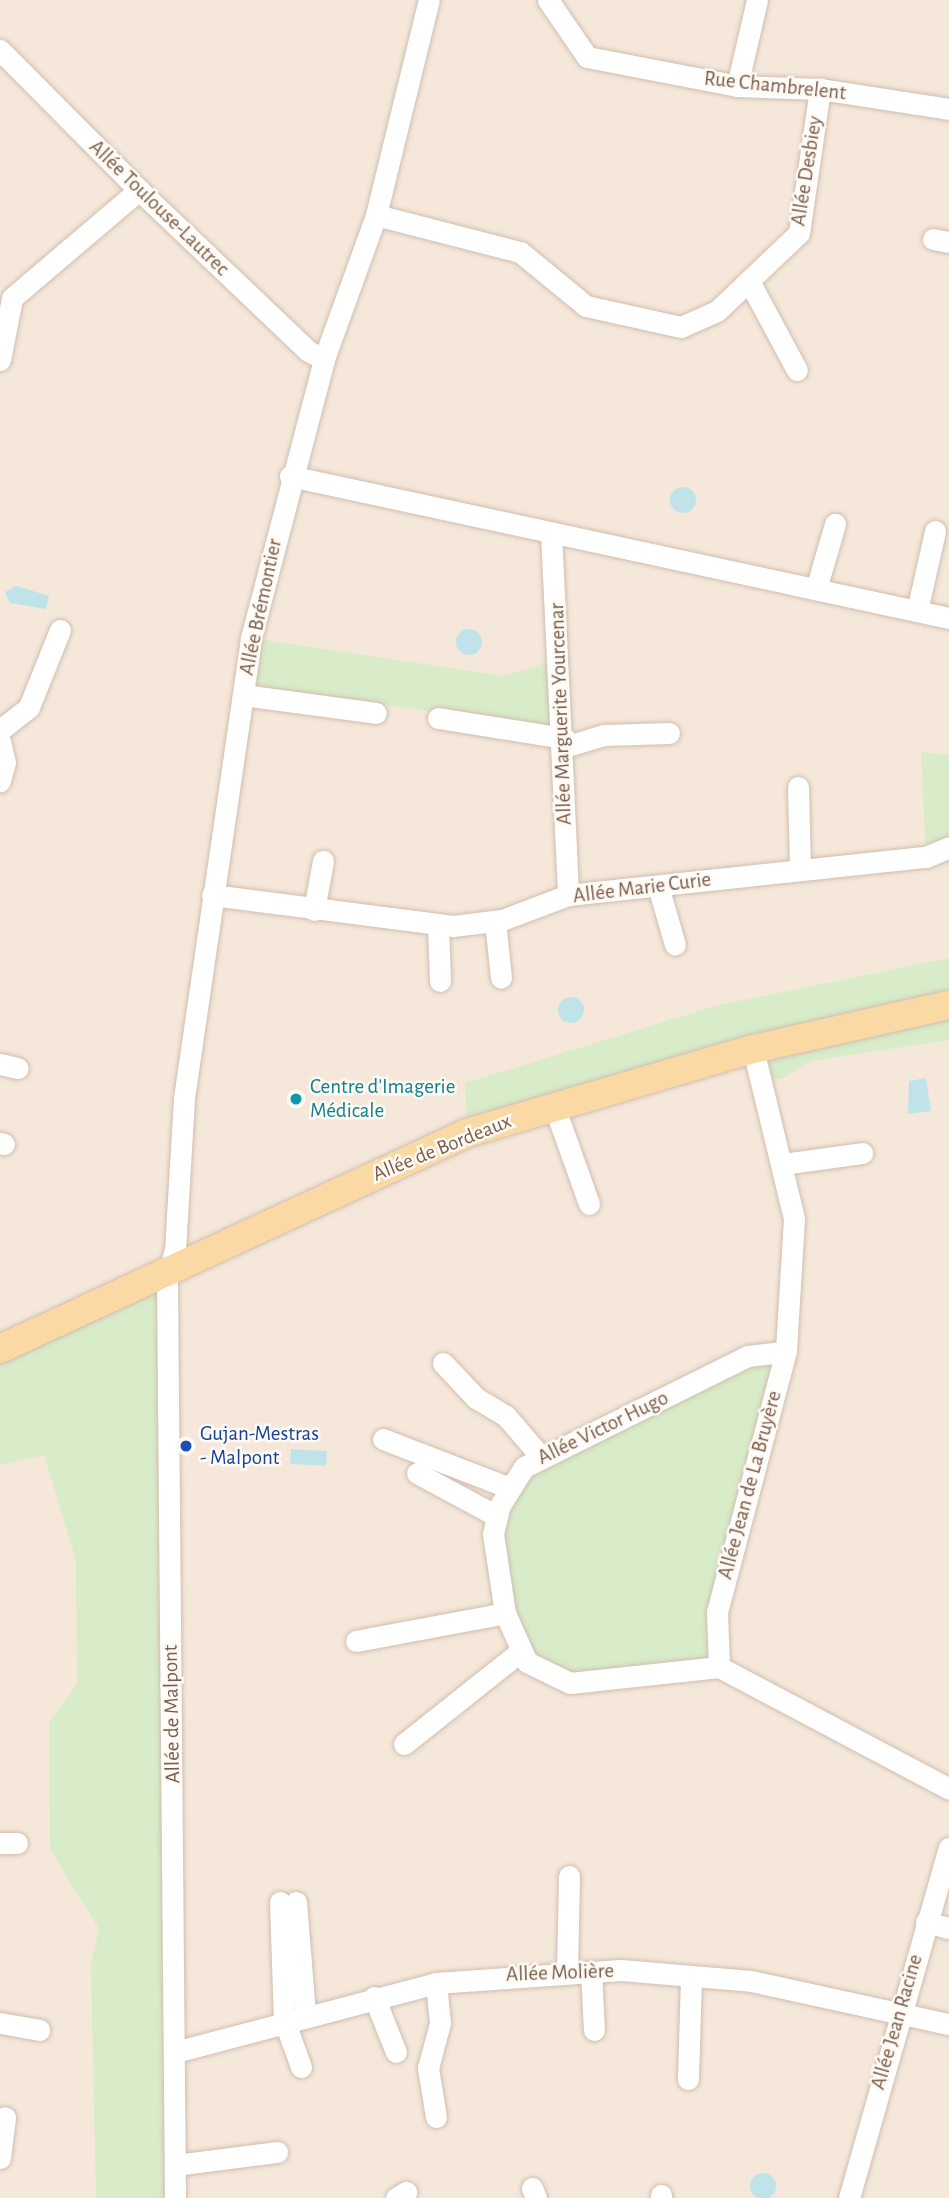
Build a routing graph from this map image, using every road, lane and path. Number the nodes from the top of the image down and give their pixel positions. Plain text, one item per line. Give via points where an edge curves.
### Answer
1 (429, 0) edge
2 (548, 0) edge
3 (757, 0) edge
4 (0, 50) edge
5 (737, 86) junction
6 (820, 89) junction
7 (949, 109) edge
8 (139, 190) junction
9 (376, 215) junction
10 (749, 281) junction
11 (324, 359) junction
12 (0, 360) edge
13 (797, 370) dead end
14 (290, 476) junction
15 (835, 524) dead end
16 (934, 531) dead end
17 (551, 532) junction
18 (816, 589) junction
19 (917, 611) junction
20 (949, 618) edge
21 (60, 630) dead end
22 (243, 695) junction
23 (376, 713) dead end
24 (438, 718) dead end
25 (0, 730) edge
26 (669, 733) dead end
27 (0, 741) edge
28 (564, 742) junction
29 (0, 781) edge
30 (798, 787) dead end
31 (949, 848) edge
32 (323, 861) dead end
33 (800, 870) junction
34 (658, 886) junction
35 (212, 895) junction
36 (568, 895) junction
37 (314, 910) junction
38 (495, 921) junction
39 (438, 926) junction
40 (674, 945) dead end
41 (501, 978) dead end
42 (440, 981) dead end
43 (949, 1005) edge
44 (753, 1049) junction
45 (554, 1106) junction
46 (862, 1153) dead end
47 (783, 1164) junction
48 (589, 1204) dead end
49 (176, 1231) joint
50 (170, 1267) junction
51 (0, 1349) edge
52 (786, 1351) junction
53 (443, 1363) dead end
54 (383, 1439) dead end
55 (542, 1458) junction
56 (417, 1473) dead end
57 (510, 1488) junction
58 (497, 1516) junction
59 (505, 1613) junction
60 (356, 1641) dead end
61 (522, 1651) junction
62 (719, 1667) junction
63 (404, 1744) dead end
64 (949, 1789) edge
65 (949, 1848) edge
66 (569, 1876) dead end
67 (926, 1922) junction
68 (949, 1928) edge
69 (591, 1971) junction
70 (567, 1972) junction
71 (691, 1976) junction
72 (436, 1983) junction
73 (374, 1997) junction
74 (898, 2013) junction
75 (305, 2014) junction
76 (284, 2020) junction
77 (0, 2023) edge
78 (949, 2024) edge
79 (39, 2030) dead end
80 (594, 2030) dead end
81 (175, 2052) junction
82 (396, 2052) dead end
83 (301, 2067) dead end
84 (688, 2078) dead end
85 (5, 2117) dead end
86 (436, 2117) dead end
87 (277, 2152) dead end
88 (0, 2158) edge
89 (175, 2165) junction
90 (175, 2198) edge
91 (849, 2198) edge

1 - 9 street, Allée Brémontier
2 - 5 street, Rue Chambrelent via 587,57
3 - 5 street
4 - 8 street, Allée Toulouse-Lautrec
5 - 6 street, Rue Chambrelent
6 - 7 street, Rue Chambrelent
6 - 10 street, Allée Desbiey via 799,233
8 - 11 street, Allée Toulouse-Lautrec via 307,351
8 - 12 street via 12,299
9 - 10 street, Allée Desbiey via 520,252 586,306 681,327 717,311
9 - 11 street, Allée Brémontier
10 - 13 street
11 - 14 street, Allée Brémontier
14 - 17 street
14 - 22 street, Allée Brémontier
15 - 18 street
16 - 19 street
17 - 18 street
17 - 28 street, Allée Marguerite Yourcenar
18 - 19 street
19 - 20 street
21 - 25 street via 29,707
22 - 23 street
22 - 35 street, Allée Brémontier
24 - 28 street
26 - 28 street via 604,735
27 - 29 street via 5,762
28 - 36 street, Allée Marguerite Yourcenar
30 - 33 street
31 - 33 street, Allée Marie Curie via 926,857
32 - 37 street
33 - 34 street, Allée Marie Curie
34 - 36 street, Allée Marie Curie
34 - 40 street
35 - 37 street, Allée Marie Curie
35 - 49 street, Allée Brémontier via 184,1098
36 - 38 street, Allée Marie Curie
37 - 39 street, Allée Marie Curie
38 - 39 street, Allée Marie Curie
38 - 41 street
39 - 42 street
43 - 44 main road, Allée de Bordeaux
44 - 45 main road, Allée de Bordeaux
44 - 47 street, Allée Jean de La Bruyère
45 - 48 street
45 - 50 main road, Allée de Bordeaux via 467,1133
46 - 47 street
47 - 52 street, Allée Jean de La Bruyère via 794,1219
49 - 50 street, Allée de Malpont
50 - 51 main road, Allée de Bordeaux
50 - 81 street, Allée de Malpont
52 - 55 street, Allée Victor Hugo via 748,1356
52 - 62 street, Allée Jean de La Bruyère via 717,1612
53 - 55 street via 476,1398 506,1416
54 - 57 street
55 - 57 street, Allée Victor Hugo via 524,1467
56 - 58 street
57 - 58 street, Allée Victor Hugo
58 - 59 street, Allée Victor Hugo via 493,1534
59 - 60 street
59 - 61 street, Allée Victor Hugo
61 - 62 street, Allée Victor Hugo via 527,1662 570,1683
61 - 63 street
62 - 64 street
65 - 67 street, Allée Jean Racine
66 - 70 street
67 - 68 street
67 - 74 street, Allée Jean Racine
69 - 70 street, Allée Molière
69 - 71 street, Allée Molière
69 - 80 street
70 - 72 street, Allée Molière
71 - 74 street, Allée Molière via 751,1981
71 - 84 street
72 - 73 street, Allée Molière
72 - 86 street via 440,2023 428,2068
73 - 75 street, Allée Molière
73 - 82 street
74 - 78 street, Allée Molière
74 - 91 street, Allée Jean Racine
75 - 76 street, Allée Molière
75 - 76 street via 288,1902
76 - 81 street, Allée Molière
76 - 83 street
77 - 79 street
81 - 89 street, Allée de Malpont
85 - 88 street
87 - 89 street
89 - 90 street, Allée de Malpont

